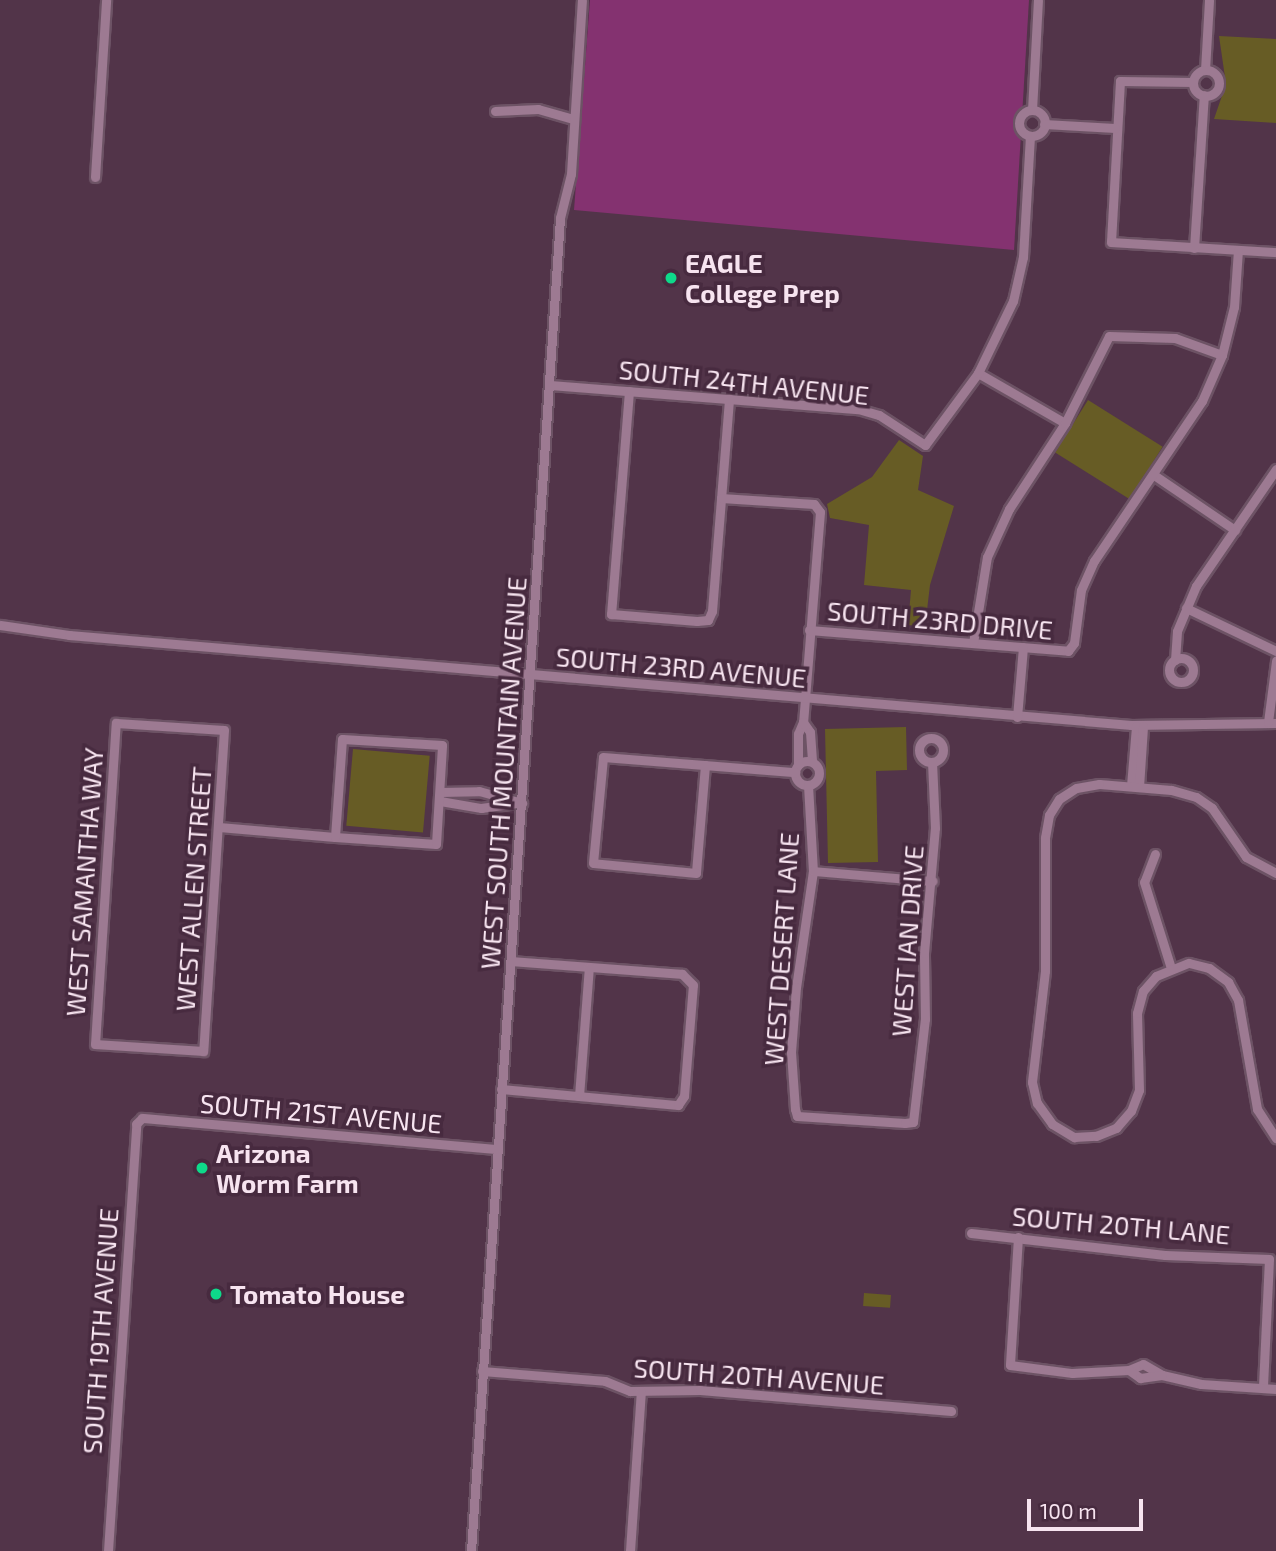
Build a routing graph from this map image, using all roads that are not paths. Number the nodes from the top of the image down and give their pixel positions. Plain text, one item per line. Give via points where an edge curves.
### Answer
1 (106, 0) edge
2 (582, 0) edge
3 (1038, 0) edge
4 (1209, 0) edge
5 (1205, 70) junction
6 (1193, 82) junction
7 (1204, 96) junction
8 (1032, 110) junction
9 (495, 111) dead end
10 (574, 119) junction
11 (1044, 124) junction
12 (1115, 128) junction
13 (1030, 136) junction
14 (94, 177) dead end
15 (1194, 248) junction
16 (1238, 250) junction
17 (1276, 252) edge
18 (1222, 355) junction
19 (978, 373) junction
20 (550, 385) junction
21 (629, 391) junction
22 (729, 399) junction
23 (1065, 424) junction
24 (1276, 469) edge
25 (1154, 475) junction
26 (721, 498) junction
27 (1234, 530) junction
28 (1186, 608) junction
29 (0, 625) edge
30 (809, 630) junction
31 (973, 643) junction
32 (1023, 647) junction
33 (1276, 651) edge
34 (1175, 660) dead end
35 (1276, 661) edge
36 (531, 676) junction
37 (804, 699) junction
38 (1017, 717) junction
39 (803, 722) junction
40 (116, 723) joint
41 (1272, 723) edge
42 (1139, 726) junction
43 (797, 744) junction
44 (811, 744) junction
45 (812, 762) junction
46 (932, 762) dead end
47 (705, 765) junction
48 (797, 768) junction
49 (808, 785) junction
50 (1135, 787) junction
51 (440, 797) junction
52 (522, 803) junction
53 (219, 827) junction
54 (335, 837) junction
55 (1155, 854) dead end
56 (813, 871) junction
57 (1276, 873) edge
58 (933, 881) junction
59 (511, 961) junction
60 (589, 967) junction
61 (1171, 968) junction
62 (203, 1051) joint
63 (501, 1089) junction
64 (579, 1096) junction
65 (142, 1118) joint
66 (913, 1122) joint
67 (1274, 1137) edge
68 (497, 1149) junction
69 (971, 1233) dead end
70 (1018, 1237) junction
71 (482, 1371) junction
72 (1263, 1388) junction
73 (1276, 1389) edge
74 (641, 1391) junction
75 (951, 1411) dead end
76 (108, 1551) edge
77 (471, 1551) edge
78 (630, 1551) edge

1 - 14 street
2 - 10 street, WEST SOUTH MOUNTAIN AVENUE
3 - 8 street
4 - 5 street
5 - 6 street
5 - 7 street via 1218,81 1214,92
6 - 7 street
6 - 12 street via 1120,81
7 - 15 street
8 - 11 street
8 - 13 street via 1022,115 1019,124
9 - 10 street via 538,109
10 - 20 street, WEST SOUTH MOUNTAIN AVENUE via 571,174 560,218
11 - 12 street
11 - 13 street via 1038,134
12 - 15 street via 1111,242
13 - 19 street via 1021,276
15 - 16 street
16 - 17 street
16 - 18 street via 1234,307
18 - 23 street via 1175,338 1109,337
18 - 25 street via 1202,401
19 - 22 street, SOUTH 24TH AVENUE via 925,444 869,411
19 - 23 street
20 - 21 street, SOUTH 24TH AVENUE
20 - 36 street, WEST SOUTH MOUNTAIN AVENUE
21 - 22 street, SOUTH 24TH AVENUE
21 - 26 street via 611,614 708,620
22 - 26 street
23 - 31 street via 1009,509 988,557
24 - 27 street
25 - 27 street
25 - 32 street, SOUTH 23RD DRIVE via 1094,561 1081,590 1074,643 1068,651
26 - 30 street via 814,505 820,512
27 - 28 street
28 - 33 street
28 - 34 street via 1175,643
29 - 36 street, SOUTH 23RD AVENUE
30 - 31 street, SOUTH 23RD DRIVE
30 - 37 street
31 - 32 street, SOUTH 23RD DRIVE
32 - 38 street
35 - 41 street
36 - 37 street, SOUTH 23RD AVENUE
36 - 52 street, WEST SOUTH MOUNTAIN AVENUE
37 - 38 street, SOUTH 23RD AVENUE
37 - 39 street
38 - 42 street, SOUTH 23RD AVENUE
39 - 43 street
39 - 44 street
40 - 53 street, WEST ALLEN STREET via 224,730
40 - 62 street, WEST SAMANTHA WAY via 95,1044
41 - 42 street, SOUTH 23RD AVENUE
42 - 50 street
43 - 44 street
43 - 48 street
44 - 45 street
45 - 48 street
45 - 49 street, WEST DESERT LANE via 819,775
46 - 58 street, WEST IAN DRIVE
47 - 47 street via 696,873 593,863 603,757
47 - 48 street
48 - 49 street via 799,782
49 - 56 street, WEST DESERT LANE
50 - 57 street via 1196,797 1212,808 1247,857
50 - 61 street via 1076,788 1059,799 1049,816 1045,971 1032,1082 1037,1103 1052,1124 1074,1137 1096,1136 1116,1128 1131,1111 1139,1090 1137,1013 1143,991
51 - 52 street via 481,808
51 - 52 street via 479,791
51 - 54 street via 436,844
51 - 54 street via 442,745 342,739
52 - 59 street, WEST SOUTH MOUNTAIN AVENUE
53 - 54 street
53 - 62 street, WEST ALLEN STREET
55 - 61 street via 1144,882
56 - 58 street
56 - 66 street, WEST DESERT LANE via 791,1052 797,1116
58 - 66 street, WEST IAN DRIVE
59 - 60 street
59 - 63 street, WEST SOUTH MOUNTAIN AVENUE
60 - 64 street
60 - 64 street via 682,974 693,985 684,1096 678,1105
61 - 67 street via 1189,963 1209,968 1228,982 1238,1000 1256,1110
63 - 64 street
63 - 68 street, WEST SOUTH MOUNTAIN AVENUE
65 - 68 street, SOUTH 21ST AVENUE
65 - 76 street, SOUTH 19TH AVENUE via 133,1128
68 - 71 street, WEST SOUTH MOUNTAIN AVENUE
69 - 70 street, SOUTH 20TH LANE
70 - 72 street, SOUTH 20TH LANE via 1165,1255 1269,1259
70 - 72 street via 1010,1365 1072,1373 1129,1370 1140,1378 1162,1375 1201,1384
71 - 74 street, SOUTH 20TH AVENUE via 605,1381
71 - 77 street, WEST SOUTH MOUNTAIN AVENUE
72 - 73 street
74 - 75 street, SOUTH 20TH AVENUE via 700,1390
74 - 78 street

